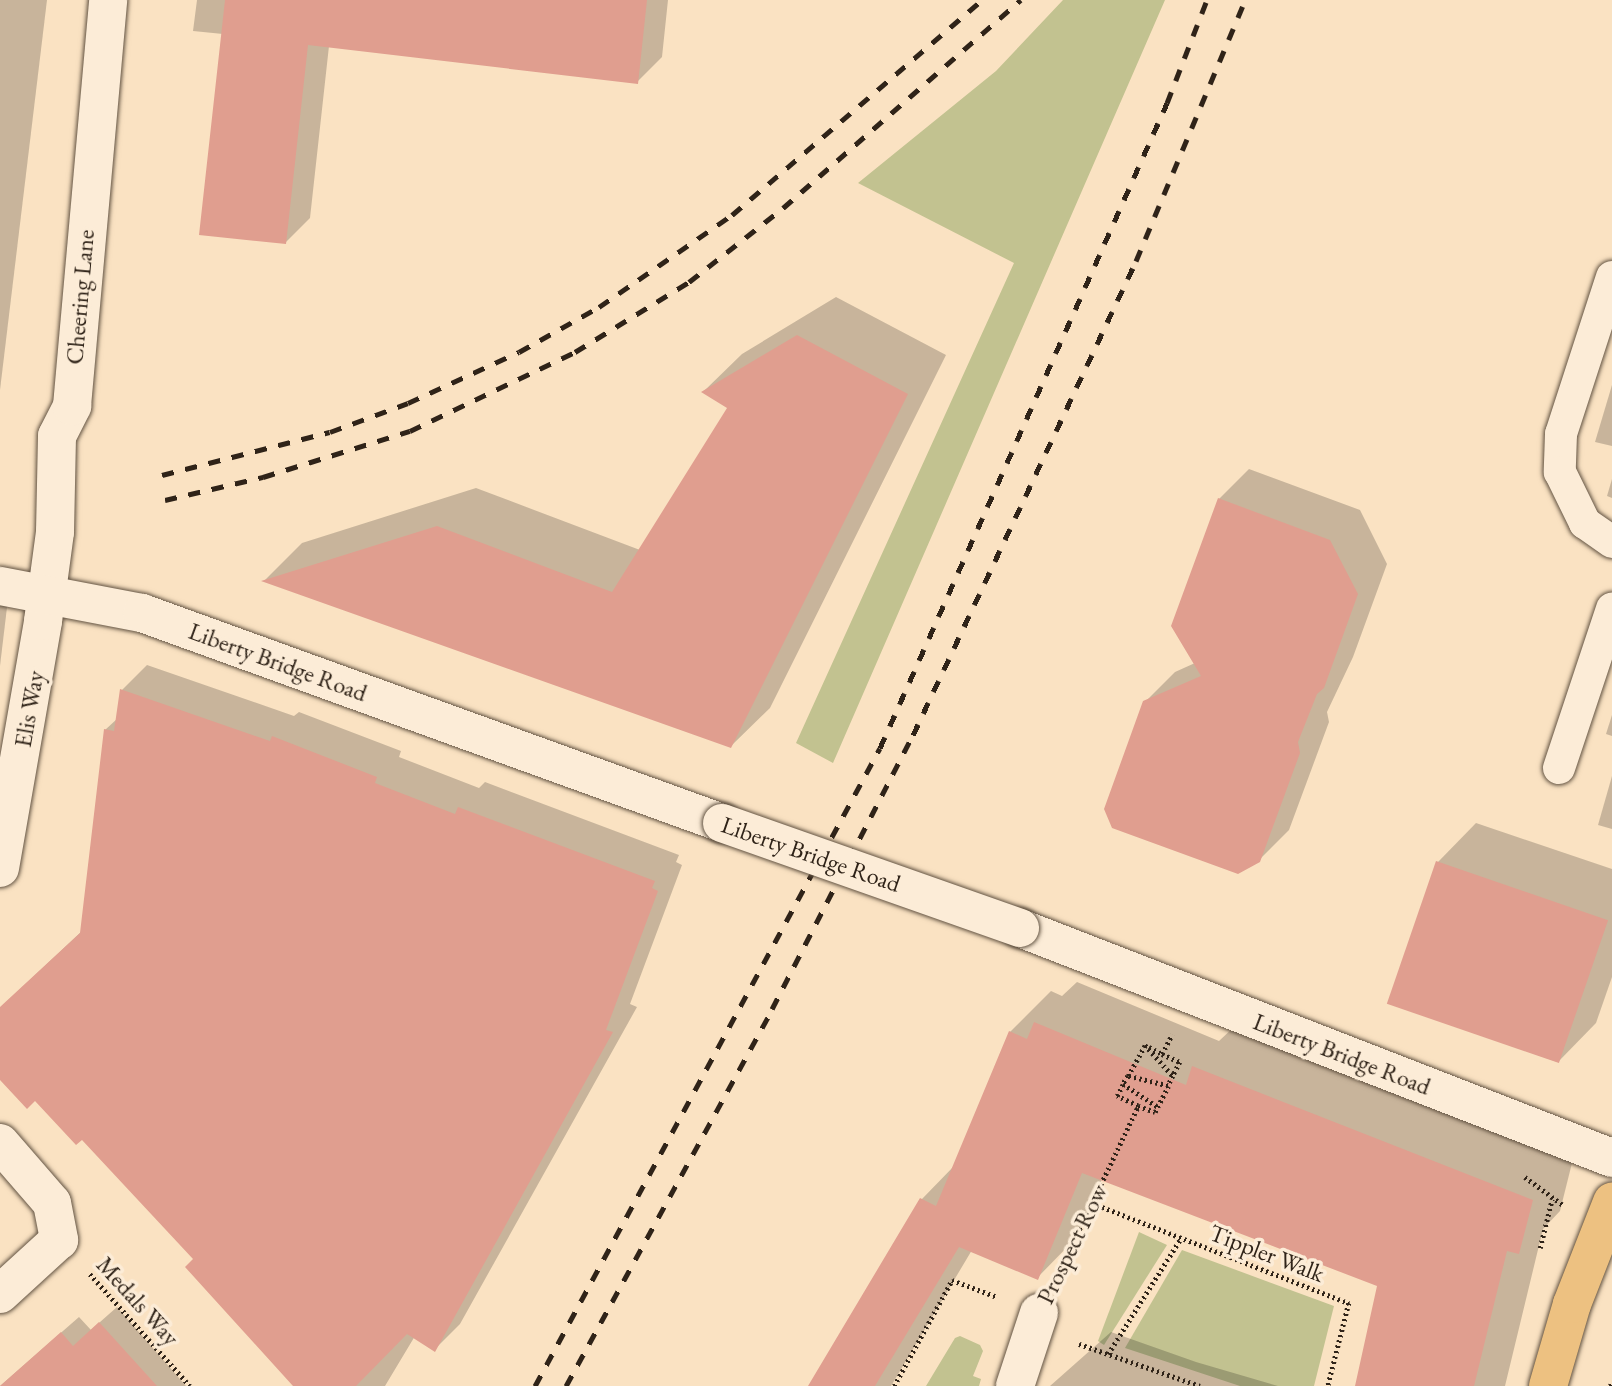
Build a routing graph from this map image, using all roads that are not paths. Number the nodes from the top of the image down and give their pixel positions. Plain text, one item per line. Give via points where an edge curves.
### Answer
1 (108, 0) edge
2 (1612, 277) edge
3 (1612, 542) edge
4 (0, 586) edge
5 (46, 591) junction
6 (1612, 609) edge
7 (1559, 768) dead end
8 (0, 868) edge
9 (0, 1143) edge
10 (1612, 1158) edge
11 (1612, 1202) edge
12 (0, 1294) edge
13 (1036, 1321) road end
14 (1015, 1386) edge
15 (1548, 1386) edge

1 - 5 street, Cheering Lane via 72,406 58,436 55,532
2 - 3 lane via 1561,433 1560,472 1585,523
4 - 5 street, Liberty Bridge Road
5 - 8 street, Elis Way
5 - 10 street, Liberty Bridge Road, bridge via 142,613 1020,928
6 - 7 lane
9 - 12 street via 52,1203 59,1240
11 - 15 main road via 1572,1304
13 - 14 street, Prospect Row

